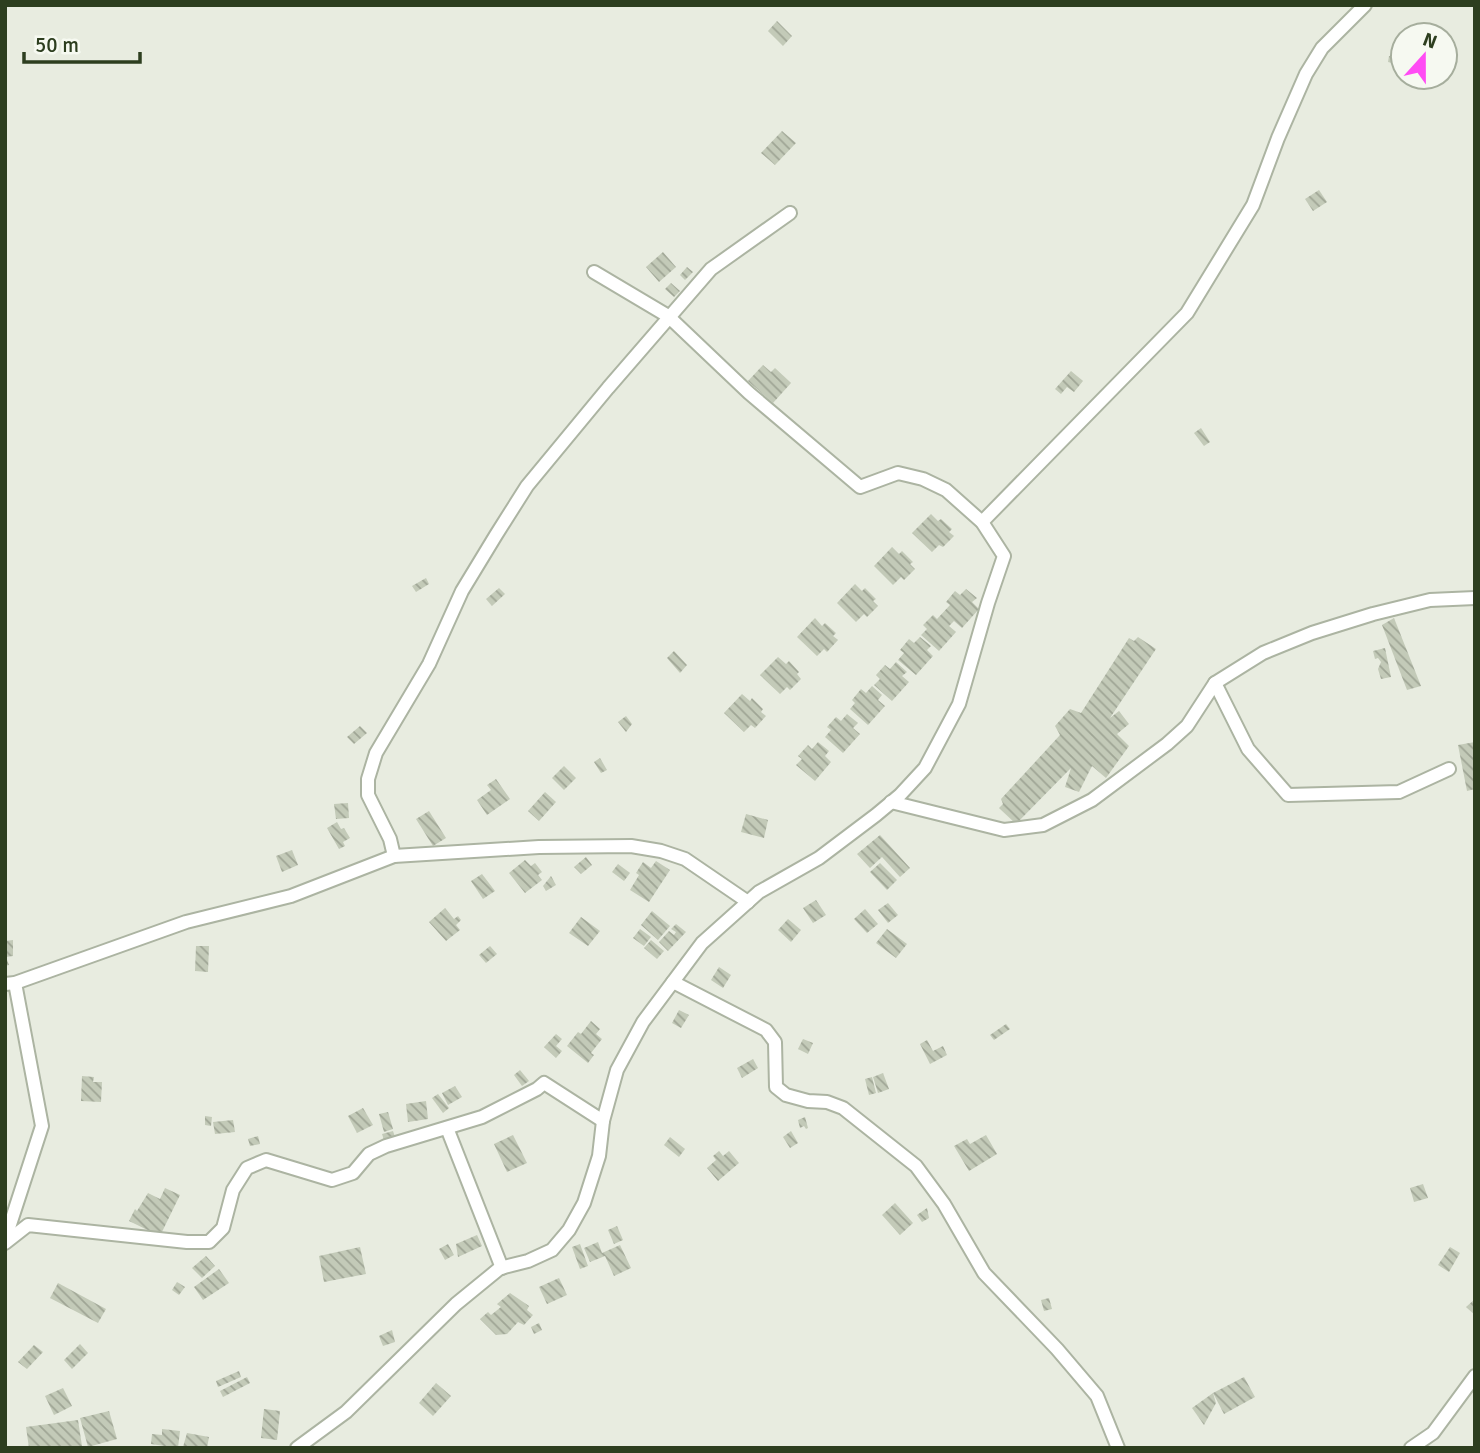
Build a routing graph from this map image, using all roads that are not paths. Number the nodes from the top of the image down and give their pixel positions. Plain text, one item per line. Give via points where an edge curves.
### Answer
1 (1365, 5) edge
2 (790, 213) dead end
3 (594, 272) dead end
4 (668, 316) junction
5 (982, 522) junction
6 (1475, 598) edge
7 (1215, 683) junction
8 (1449, 769) dead end
9 (891, 802) junction
10 (394, 856) junction
11 (748, 902) junction
12 (673, 982) junction
13 (10, 984) edge
14 (603, 1121) junction
15 (447, 1128) junction
16 (5, 1241) edge
17 (502, 1268) junction
18 (1475, 1376) edge
19 (298, 1448) edge
20 (1118, 1448) edge
21 (1411, 1448) edge

1 - 5 street via 1322,48 1306,74 1253,205 1187,313
2 - 4 street via 711,269
3 - 4 street
4 - 5 street via 749,393 860,487 898,473 923,480 946,490
4 - 10 street via 527,486 462,591 429,664 376,753 368,795
5 - 9 street via 1004,556 959,704 925,768
6 - 7 street via 1430,600 1312,633 1263,653
7 - 8 street via 1248,749 1288,794 1399,792
7 - 9 street via 1187,726 1167,744 1092,800 1043,825 1004,830
9 - 11 street via 819,858
10 - 11 street via 631,846 685,859
10 - 13 street via 291,896 186,922
11 - 12 street via 702,943
12 - 14 street via 643,1021 617,1070
12 - 20 street via 766,1030 775,1042 776,1087 786,1095 843,1108 916,1166 984,1273 1097,1396
13 - 16 street via 42,1126
14 - 15 street via 544,1083 482,1117
14 - 17 street via 599,1156 584,1203 569,1230 552,1250
15 - 16 street via 386,1146 369,1154 353,1173 331,1180 266,1160 247,1168 233,1189 223,1228 209,1242 28,1225
15 - 17 street
17 - 19 street via 456,1304 345,1412
18 - 21 street via 1433,1433

